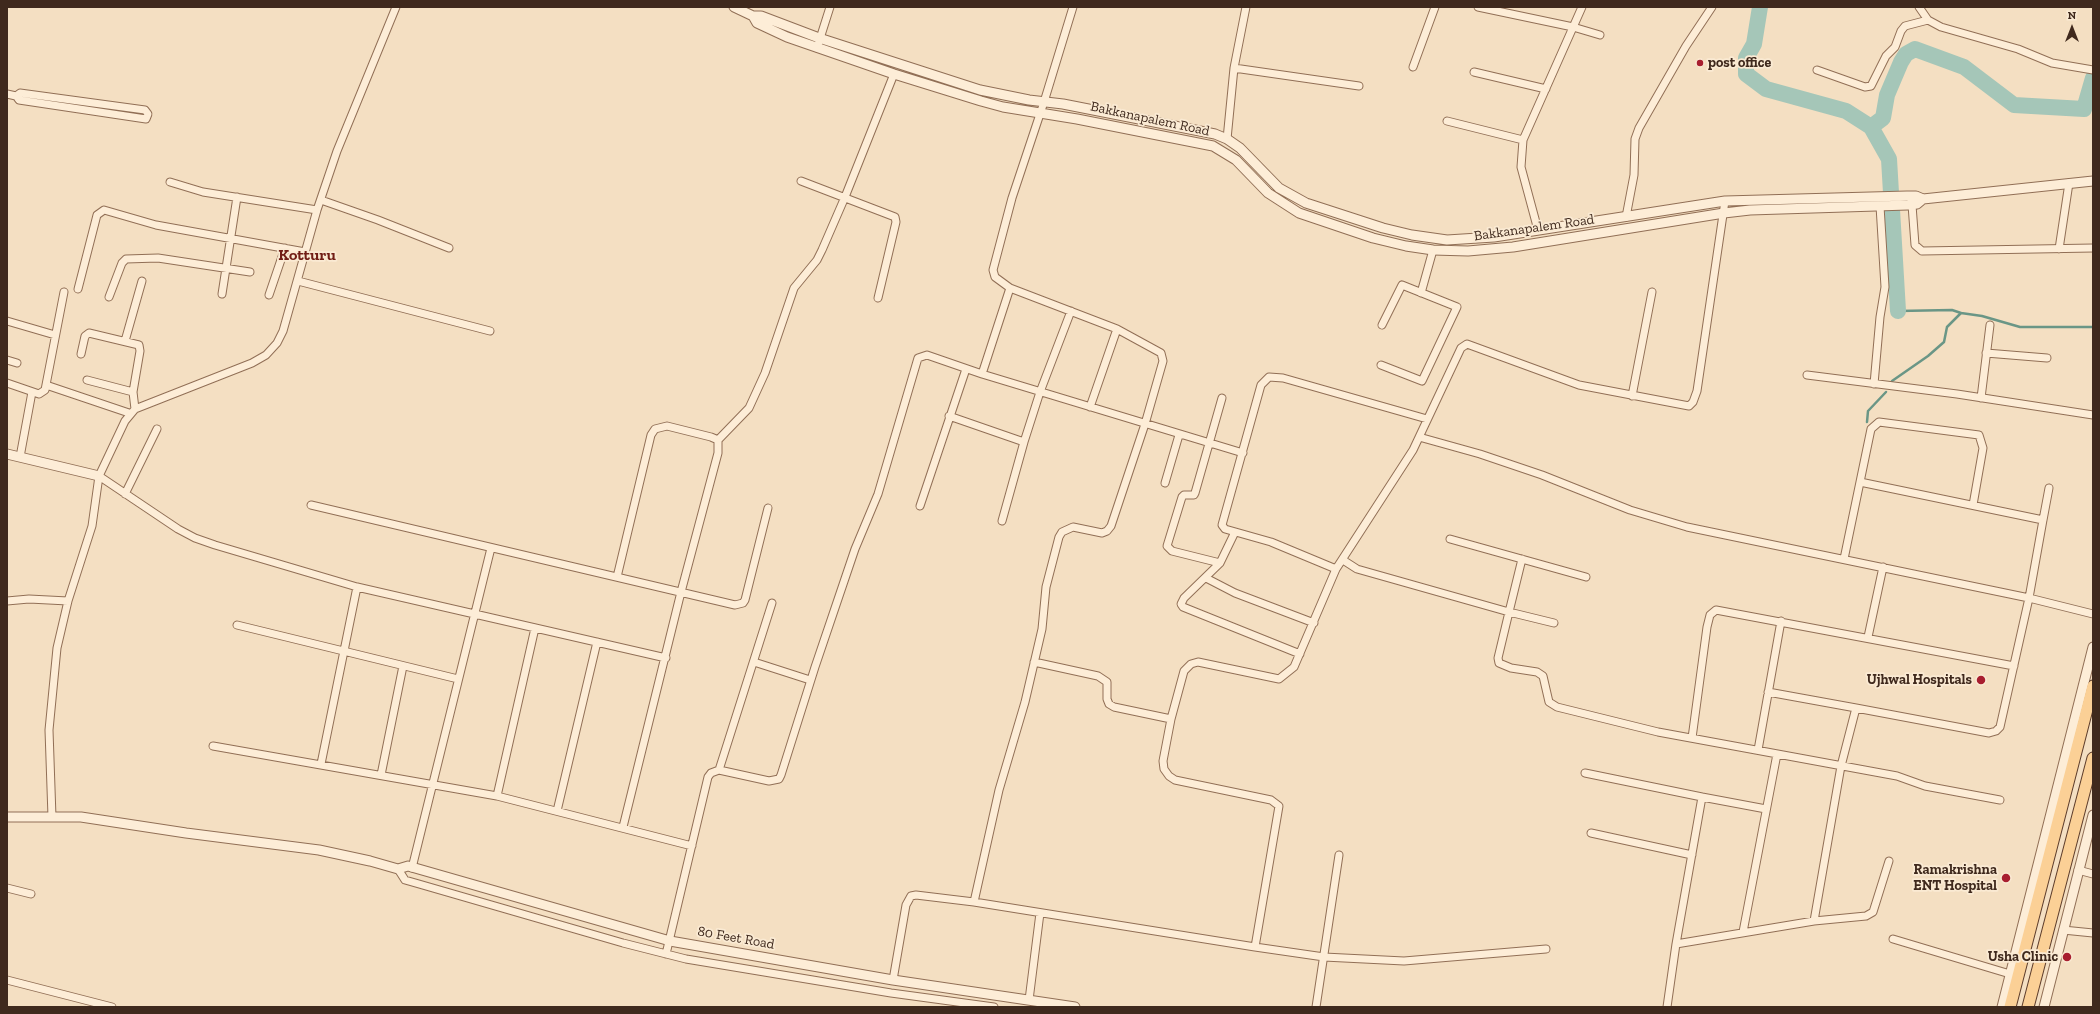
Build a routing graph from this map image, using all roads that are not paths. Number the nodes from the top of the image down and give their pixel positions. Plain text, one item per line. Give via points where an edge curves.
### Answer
1 (396, 7) edge
2 (734, 7) edge
3 (830, 7) edge
4 (1073, 7) edge
5 (1246, 7) edge
6 (1434, 7) edge
7 (1478, 7) edge
8 (1582, 7) edge
9 (1712, 7) edge
10 (1919, 7) edge
11 (753, 16) junction
12 (1928, 20) junction
13 (1573, 27) junction
14 (1600, 35) dead end
15 (819, 38) junction
16 (817, 48) junction
17 (1413, 67) dead end
18 (1234, 68) junction
19 (1817, 70) dead end
20 (2093, 70) edge
21 (1474, 72) dead end
22 (894, 74) junction
23 (1548, 85) junction
24 (1359, 86) dead end
25 (7, 94) edge
26 (16, 96) junction
27 (1044, 102) junction
28 (1040, 112) junction
29 (1447, 121) dead end
30 (1227, 138) junction
31 (1523, 140) junction
32 (801, 181) dead end
33 (2093, 181) edge
34 (170, 182) dead end
35 (2068, 183) junction
36 (237, 198) junction
37 (846, 198) junction
38 (321, 200) junction
39 (1725, 201) junction
40 (1909, 202) junction
41 (1884, 203) junction
42 (318, 210) junction
43 (1724, 213) junction
44 (1626, 216) junction
45 (1538, 230) junction
46 (232, 238) junction
47 (285, 248) junction
48 (449, 248) dead end
49 (2093, 248) edge
50 (2059, 249) junction
51 (1432, 250) junction
52 (305, 252) junction
53 (227, 268) junction
54 (250, 272) dead end
55 (142, 281) dead end
56 (298, 281) junction
57 (1010, 288) junction
58 (78, 289) dead end
59 (64, 292) dead end
60 (1652, 292) dead end
61 (1421, 293) junction
62 (222, 294) dead end
63 (269, 295) dead end
64 (109, 297) dead end
65 (878, 298) dead end
66 (1070, 311) junction
67 (7, 321) edge
68 (1382, 325) dead end
69 (1990, 325) dead end
70 (1117, 329) junction
71 (490, 331) dead end
72 (54, 335) junction
73 (125, 341) junction
74 (81, 354) dead end
75 (1986, 354) junction
76 (2047, 358) dead end
77 (7, 360) edge
78 (17, 364) dead end
79 (1381, 365) dead end
80 (966, 369) junction
81 (982, 374) junction
82 (1807, 375) dead end
83 (87, 380) dead end
84 (7, 383) edge
85 (1874, 384) junction
86 (46, 385) junction
87 (32, 392) junction
88 (133, 392) junction
89 (1040, 392) junction
90 (1632, 396) junction
91 (1222, 398) dead end
92 (1980, 398) junction
93 (1090, 408) junction
94 (132, 411) junction
95 (2093, 415) edge
96 (949, 416) junction
97 (1428, 419) junction
98 (1145, 424) junction
99 (157, 429) dead end
100 (1179, 434) junction
101 (1419, 437) junction
102 (718, 440) junction
103 (1024, 442) junction
104 (1209, 443) junction
105 (1243, 453) junction
106 (7, 454) edge
107 (20, 457) junction
108 (99, 476) junction
109 (1860, 482) junction
110 (1165, 483) dead end
111 (2049, 488) dead end
112 (125, 494) junction
113 (311, 505) dead end
114 (1973, 505) junction
115 (920, 506) dead end
116 (768, 508) dead end
117 (2043, 520) junction
118 (1002, 521) dead end
119 (1235, 532) junction
120 (1450, 539) dead end
121 (491, 548) junction
122 (1522, 559) junction
123 (1844, 559) junction
124 (1343, 560) junction
125 (1220, 563) junction
126 (1883, 567) junction
127 (1336, 569) junction
128 (617, 577) junction
129 (1586, 577) dead end
130 (1206, 578) junction
131 (357, 587) junction
132 (680, 592) junction
133 (2029, 598) junction
134 (7, 601) edge
135 (68, 601) junction
136 (772, 603) dead end
137 (1509, 612) junction
138 (474, 614) junction
139 (2093, 614) edge
140 (1781, 621) junction
141 (1314, 623) junction
142 (1554, 623) dead end
143 (237, 626) dead end
144 (535, 628) junction
145 (1868, 637) junction
146 (597, 642) junction
147 (2093, 647) edge
148 (345, 652) junction
149 (1300, 654) junction
150 (666, 658) junction
151 (754, 662) junction
152 (1034, 662) junction
153 (403, 666) junction
154 (2014, 666) junction
155 (458, 679) junction
156 (810, 680) junction
157 (2093, 686) edge
158 (1768, 692) junction
159 (1856, 708) junction
160 (1171, 719) junction
161 (1692, 738) junction
162 (212, 746) dead end
163 (1758, 750) junction
164 (1777, 754) junction
165 (2093, 758) edge
166 (321, 764) junction
167 (1841, 766) junction
168 (719, 770) junction
169 (1585, 773) dead end
170 (381, 775) junction
171 (432, 784) junction
172 (497, 796) junction
173 (1702, 797) junction
174 (2000, 800) dead end
175 (1766, 808) junction
176 (557, 811) junction
177 (2093, 815) edge
178 (52, 817) junction
179 (8, 818) edge
180 (624, 827) junction
181 (2091, 828) edge
182 (1591, 833) dead end
183 (692, 846) junction
184 (1692, 854) junction
185 (1339, 855) dead end
186 (1888, 861) dead end
187 (412, 868) junction
188 (398, 869) junction
189 (2078, 870) junction
190 (2093, 874) edge
191 (7, 888) edge
192 (31, 894) dead end
193 (974, 902) junction
194 (1040, 913) junction
195 (1814, 921) junction
196 (2064, 930) junction
197 (1743, 932) junction
198 (2093, 933) edge
199 (1893, 939) dead end
200 (670, 940) junction
201 (1676, 944) junction
202 (1255, 947) junction
203 (1546, 949) dead end
204 (666, 954) junction
205 (1324, 957) junction
206 (2010, 974) junction
207 (7, 980) edge
208 (893, 980) junction
209 (1029, 1000) junction
210 (112, 1007) edge
211 (989, 1007) edge
212 (1075, 1007) edge
213 (1316, 1007) edge
214 (1667, 1007) edge
215 (2002, 1007) edge
216 (2010, 1007) edge
217 (2028, 1007) edge
218 (2044, 1007) edge

1 - 38 street via 351,115
2 - 11 street, Bakkanapalem Road
3 - 15 street
4 - 27 street
5 - 18 street
6 - 17 street
7 - 13 street
8 - 13 street
9 - 44 street via 1686,46 1639,128 1635,139 1634,168
10 - 12 street
11 - 15 street via 761,16
11 - 16 street, Bakkanapalem Road via 757,23
12 - 19 street via 1905,26 1896,47 1886,56 1871,86 1865,87
12 - 20 street via 1941,27 2018,49 2052,63
13 - 14 street
13 - 23 street
15 - 16 street
15 - 27 street via 980,90
16 - 22 street, Bakkanapalem Road
18 - 24 street
18 - 30 street
21 - 23 street
22 - 28 street, Bakkanapalem Road via 1003,107
22 - 37 street
23 - 31 street
25 - 26 street
26 - 26 street via 20,93 145,110 148,114 146,119 19,100
27 - 28 street
27 - 30 street via 1199,129
28 - 51 street, Bakkanapalem Road via 1213,146 1236,160 1280,203 1299,213 1373,238
28 - 57 street via 993,265 995,276
29 - 31 street
30 - 45 street via 1279,188 1290,195 1350,219 1412,235 1448,240 1494,237
31 - 45 street via 1521,167
32 - 37 street
33 - 35 street
34 - 36 street via 193,190
35 - 40 street via 1923,199 1916,196
35 - 50 street
36 - 42 street
36 - 46 street
37 - 65 street via 895,217 896,222
37 - 102 street via 817,260 794,288 765,372 749,408
38 - 42 street
38 - 48 street
39 - 41 street
39 - 43 street
39 - 44 street
40 - 41 street
40 - 50 street via 1914,240 1922,251
41 - 43 street, Bakkanapalem Road
41 - 85 street via 1885,287
42 - 52 street
43 - 51 street, Bakkanapalem Road via 1513,247 1468,251
43 - 90 street via 1693,402 1683,407
44 - 45 street
46 - 47 street
46 - 53 street
46 - 58 street via 156,225 104,210 97,215
47 - 52 street
47 - 63 street
49 - 50 street
51 - 61 street
52 - 56 street
53 - 54 street
53 - 62 street
53 - 64 street via 158,258 126,259 122,263
55 - 73 street
56 - 71 street
56 - 94 street via 283,331 277,343 266,355
57 - 66 street
57 - 81 street
59 - 72 street
60 - 90 street
61 - 68 street via 1402,285
61 - 79 street via 1457,307 1422,382
66 - 70 street
66 - 89 street
67 - 72 street
69 - 75 street
70 - 93 street
70 - 98 street via 1161,354 1163,361
72 - 86 street
73 - 74 street via 89,333 85,336
73 - 88 street via 140,347
75 - 76 street
75 - 92 street
77 - 78 street
80 - 81 street
80 - 96 street
80 - 156 street via 927,355 921,356 915,363 878,494 856,548
81 - 89 street
82 - 85 street
83 - 88 street
84 - 87 street
85 - 92 street
86 - 87 street via 42,393
86 - 94 street
87 - 107 street
88 - 94 street
89 - 93 street
89 - 103 street
90 - 97 street via 1578,385 1467,344 1461,348
91 - 104 street
92 - 95 street
93 - 98 street
94 - 108 street
96 - 103 street
96 - 115 street
97 - 101 street
97 - 105 street via 1283,378 1270,377 1261,385
98 - 100 street
98 - 152 street via 1111,526 1107,531 1098,533 1073,527 1062,532 1059,537 1046,587 1042,629
99 - 112 street
100 - 104 street
100 - 110 street
101 - 123 street via 1480,454 1542,475 1630,510 1687,527
101 - 124 street
102 - 128 street via 667,426 655,429 651,434
102 - 132 street via 718,452
103 - 118 street
104 - 105 street
104 - 125 street via 1196,493 1182,497 1167,546 1172,551
105 - 119 street via 1222,525 1225,529
106 - 107 street
107 - 108 street
108 - 112 street
108 - 135 street via 92,526
109 - 114 street
109 - 114 street via 1874,424 1879,422 1979,434 1983,448
109 - 123 street
111 - 117 street
112 - 131 street via 195,538
113 - 121 street
114 - 117 street
116 - 132 street via 743,603 735,605
117 - 133 street
119 - 125 street
119 - 127 street via 1271,542
120 - 122 street
121 - 128 street
121 - 138 street
122 - 129 street
122 - 137 street
123 - 126 street
124 - 127 street
124 - 137 street via 1357,569
125 - 130 street
126 - 133 street
126 - 145 street
127 - 141 street
128 - 132 street
130 - 141 street via 1235,593
130 - 149 street via 1184,598 1181,604 1183,607
131 - 138 street
131 - 148 street
132 - 150 street
133 - 139 street
133 - 154 street
134 - 135 street
135 - 178 street via 57,648 51,698
136 - 151 street
137 - 142 street
137 - 161 street via 1499,663 1511,668 1537,672 1543,676 1548,702 1557,707
138 - 144 street
138 - 155 street
140 - 145 street
140 - 158 street
140 - 161 street via 1716,610 1710,615
141 - 149 street
143 - 148 street
144 - 146 street
144 - 172 street
145 - 154 street
146 - 150 street
146 - 176 street
147 - 206 street
148 - 153 street
148 - 166 street
149 - 160 street via 1294,667 1279,679 1198,662 1191,664 1184,671
150 - 180 street
151 - 156 street
151 - 168 street
152 - 160 street via 1098,676 1107,682 1107,699 1114,707
152 - 193 street via 999,790
153 - 155 street
153 - 170 street
154 - 159 street via 2000,727 1989,733
155 - 171 street
156 - 168 street via 779,779 769,781
157 - 216 main road
158 - 159 street
158 - 163 street
159 - 167 street
160 - 202 street via 1163,761 1168,776 1175,780 1271,800 1279,806
161 - 163 street
162 - 166 street
163 - 164 street
164 - 167 street
164 - 175 street
165 - 217 main road
166 - 170 street
167 - 174 street via 1897,776 1936,789
167 - 195 street
168 - 183 street via 708,777
169 - 173 street
170 - 171 street
171 - 172 street
171 - 187 street
172 - 176 street
173 - 175 street
173 - 184 street
175 - 197 street
176 - 180 street
177 - 181 street
178 - 179 street
178 - 188 street via 99,819 319,850
180 - 183 street
181 - 189 street
182 - 184 street
183 - 200 street
184 - 201 street
185 - 205 street
186 - 195 street via 1874,912 1866,916
187 - 188 street, 80 Feet Road via 408,866
187 - 200 street, 80 Feet Road
188 - 204 street via 404,880
189 - 190 street
189 - 196 street
191 - 192 street
193 - 194 street
193 - 208 street via 911,896 906,905
194 - 202 street
194 - 209 street
195 - 197 street
196 - 198 street
196 - 218 street
197 - 201 street
199 - 206 street
200 - 204 street
200 - 208 street, 80 Feet Road
201 - 214 street
202 - 205 street
203 - 205 street via 1404,961
204 - 211 street via 891,993
205 - 213 street
206 - 215 street
207 - 210 street
208 - 209 street, 80 Feet Road
209 - 212 street, 80 Feet Road

